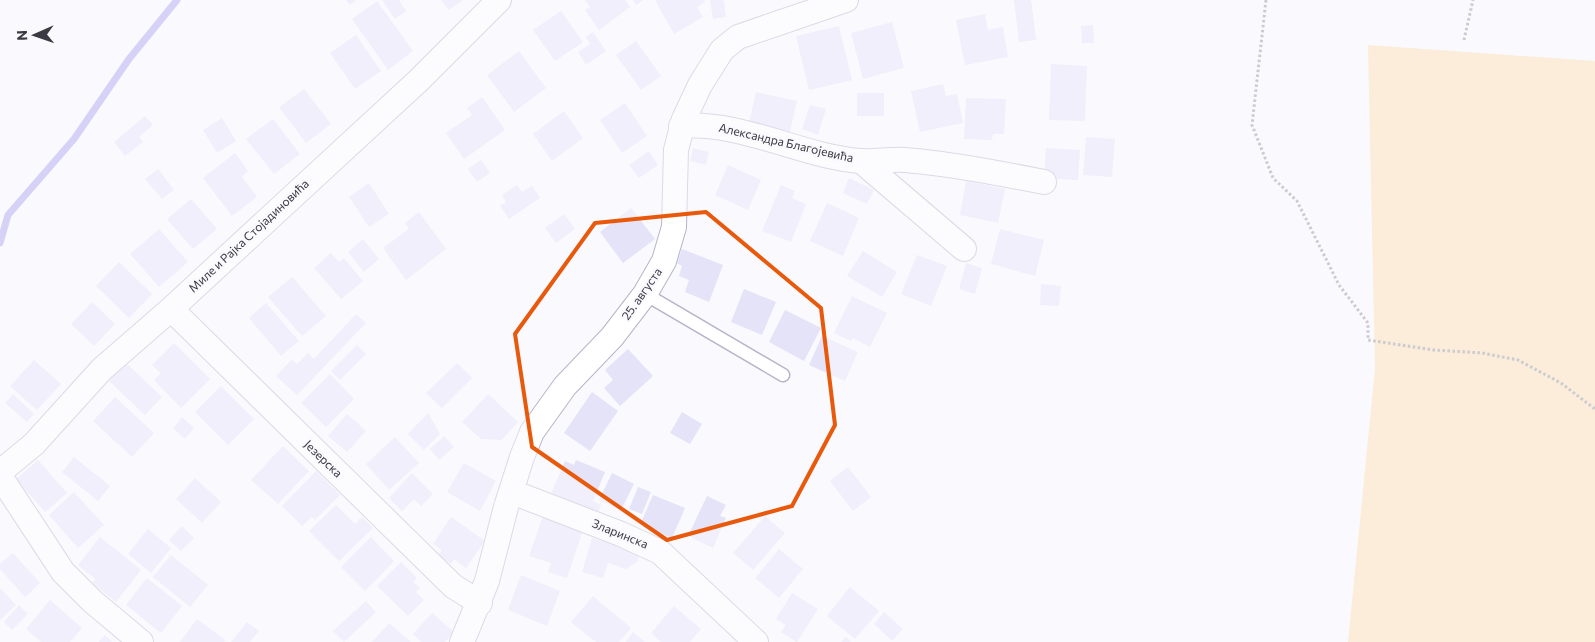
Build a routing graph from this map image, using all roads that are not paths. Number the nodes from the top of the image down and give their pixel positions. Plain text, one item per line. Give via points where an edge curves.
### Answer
1 (499, 0) edge
2 (846, 0) edge
3 (682, 126) junction
4 (861, 161) junction
5 (1044, 182) dead end
6 (964, 249) dead end
7 (645, 294) junction
8 (171, 309) junction
9 (783, 375) dead end
10 (0, 472) edge
11 (0, 476) edge
12 (512, 492) junction
13 (480, 603) junction
14 (141, 642) edge
15 (462, 642) edge
16 (756, 642) edge

1 - 8 street, Миле и Рајка Стојадиновића via 418,81
2 - 3 street, 25. августа via 738,37 729,43 700,85
3 - 4 street, Александра Благојевића via 723,128
3 - 7 street, 25. августа via 674,166 674,227 664,261
4 - 5 street, Александра Благојевића via 886,159 964,166
4 - 6 street, Александра Благојевића
7 - 9 lane
7 - 12 street, 25. августа via 612,338 565,386 536,426 522,457
8 - 10 street, Миле и Рајка Стојадиновића via 102,369 34,444
8 - 13 street, Језерска via 453,586
11 - 14 street via 64,572 86,596
12 - 13 street, 25. августа
12 - 16 street, Зларинска via 635,539 660,552
13 - 15 street, 25. августа

